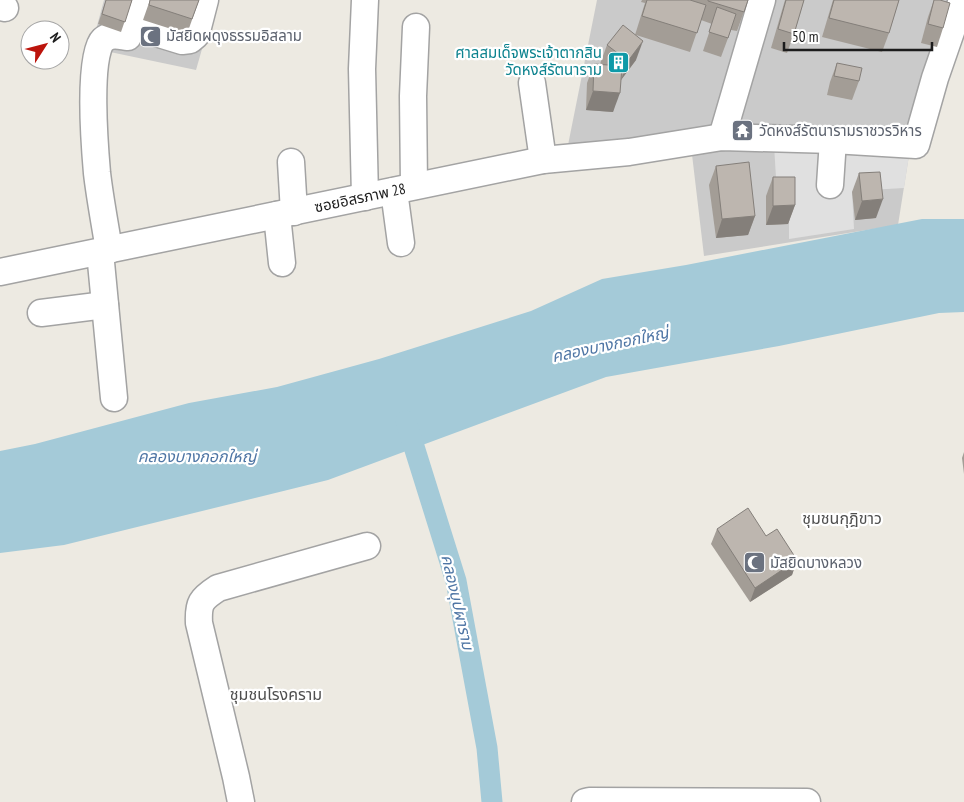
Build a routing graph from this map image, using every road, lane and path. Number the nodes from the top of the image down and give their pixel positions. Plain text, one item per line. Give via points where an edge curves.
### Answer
1 (142, 0) edge
2 (205, 0) edge
3 (364, 0) edge
4 (762, 0) edge
5 (962, 0) edge
6 (133, 26) junction
7 (416, 27) dead end
8 (532, 84) dead end
9 (722, 138) junction
10 (833, 140) junction
11 (544, 160) junction
12 (291, 162) dead end
13 (830, 185) dead end
14 (404, 188) junction
15 (364, 197) junction
16 (286, 213) junction
17 (401, 243) dead end
18 (104, 251) junction
19 (282, 263) dead end
20 (0, 272) edge
21 (105, 305) junction
22 (41, 313) dead end
23 (114, 398) dead end
24 (367, 546) dead end
25 (704, 801) edge
26 (241, 802) edge
27 (586, 802) edge
28 (807, 802) edge

1 - 6 street
2 - 6 street via 196,35 190,40 182,41
3 - 15 street
4 - 9 street
5 - 10 street, ซอยอิสรภาพ 28 via 916,145
6 - 18 street via 128,38 115,35 102,40 93,72 96,164
7 - 14 street
8 - 11 street
9 - 10 street, ซอยอิสรภาพ 28
9 - 11 street, ซอยอิสรภาพ 28
10 - 13 street
11 - 14 street, ซอยอิสรภาพ 28
12 - 16 street
14 - 15 street, ซอยอิสรภาพ 28
14 - 17 street
15 - 16 street, ซอยอิสรภาพ 28
16 - 18 street, ซอยอิสรภาพ 28
16 - 19 street
18 - 20 street, ซอยอิสรภาพ 28
18 - 21 street
21 - 22 street
21 - 23 street
24 - 26 street via 218,588 204,597 198,608
25 - 27 street
25 - 28 street

